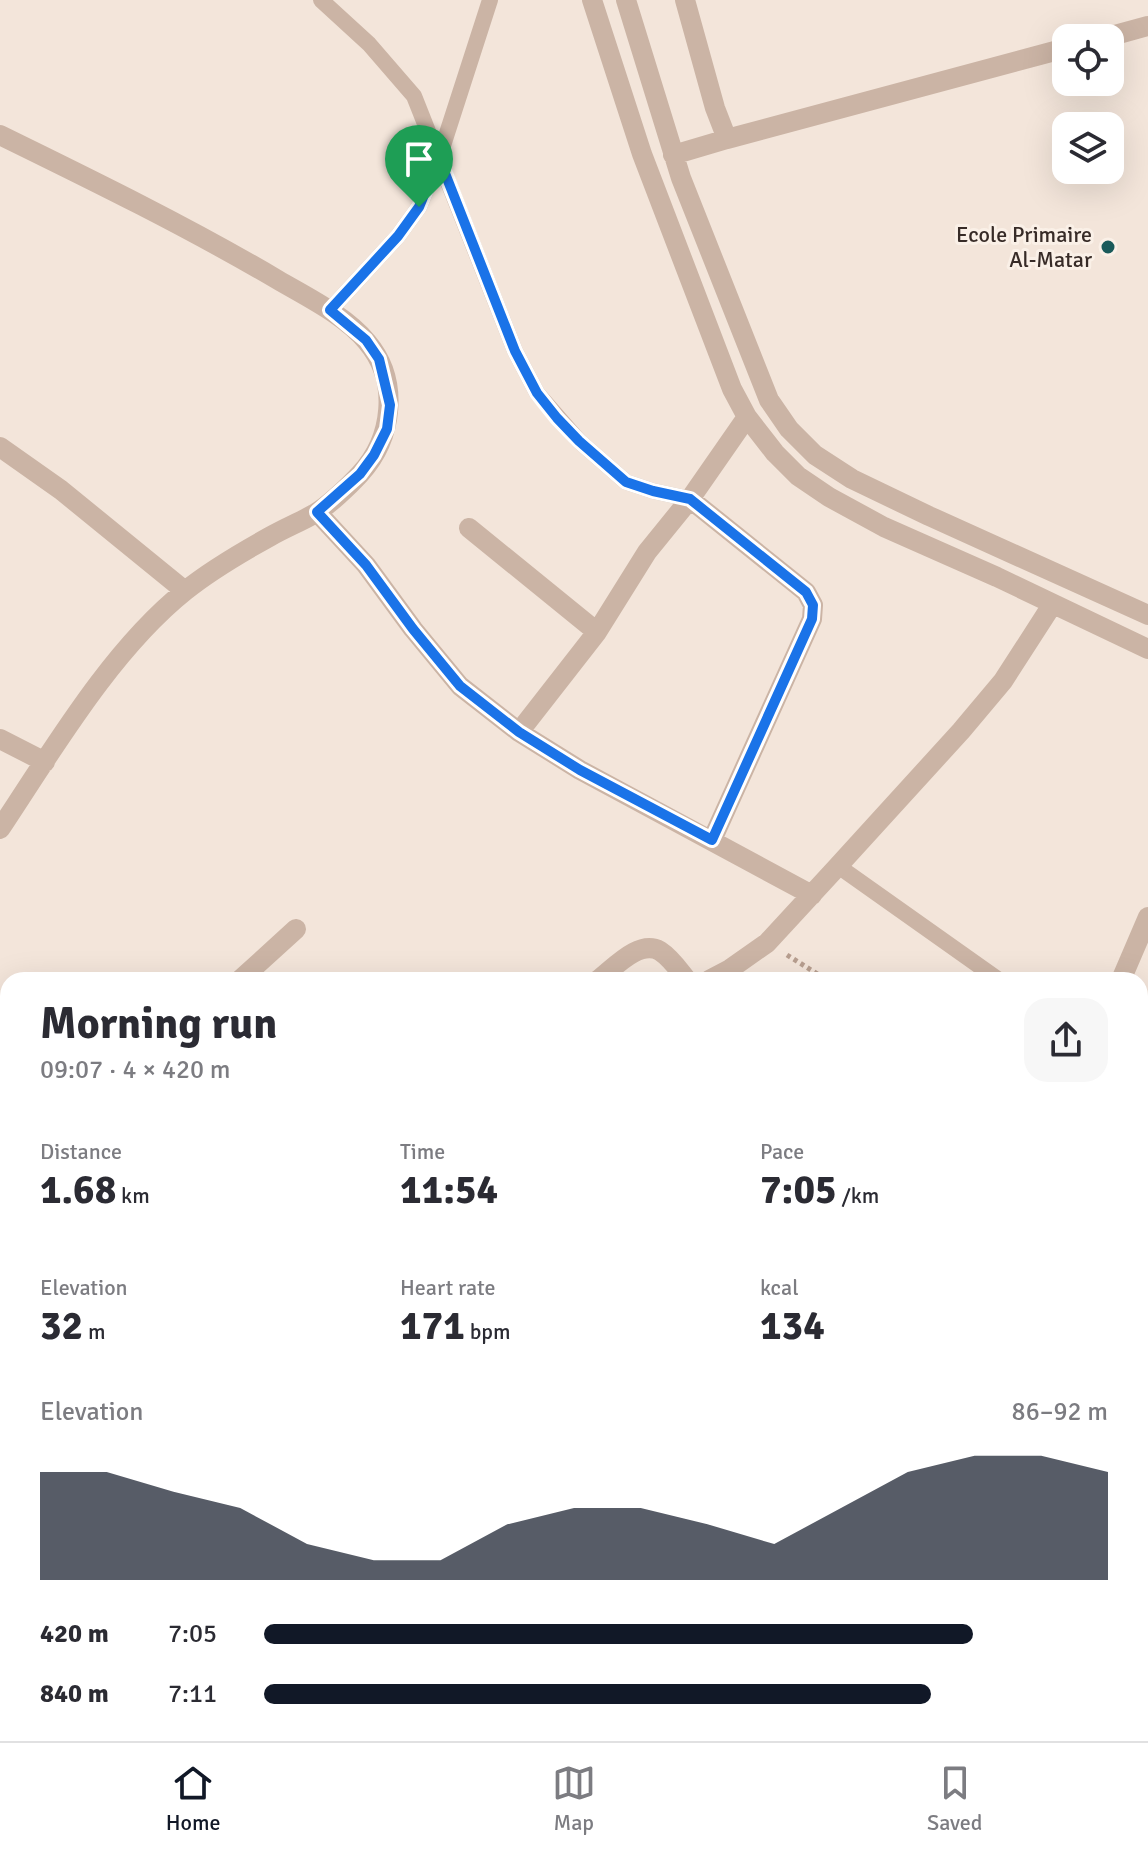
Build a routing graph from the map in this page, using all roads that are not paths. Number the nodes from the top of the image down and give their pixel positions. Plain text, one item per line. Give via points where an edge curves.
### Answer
1 (321, 0) edge
2 (490, 0) edge
3 (592, 0) edge
4 (626, 0) edge
5 (685, 0) edge
6 (1148, 26) edge
7 (1124, 33) edge
8 (1052, 52) edge
9 (0, 135) edge
10 (727, 139) junction
11 (673, 155) junction
12 (439, 158) junction
13 (330, 310) junction
14 (747, 417) junction
15 (0, 447) edge
16 (690, 499) junction
17 (317, 512) junction
18 (469, 528) dead end
19 (185, 591) junction
20 (1052, 605) junction
21 (1148, 615) edge
22 (597, 632) junction
23 (1148, 649) edge
24 (519, 732) junction
25 (0, 739) edge
26 (45, 762) junction
27 (0, 829) edge
28 (712, 840) junction
29 (838, 866) junction
30 (812, 895) junction
31 (1148, 917) edge
32 (296, 929) dead end
33 (249, 972) edge
34 (609, 972) edge
35 (680, 972) edge
36 (724, 972) edge
37 (988, 972) edge
38 (1124, 972) edge
39 (0, 1160) edge
40 (0, 1170) edge

1 - 12 lane via 414,96
2 - 12 lane
3 - 14 street via 642,154
4 - 11 street
5 - 10 street
6 - 7 street
8 - 10 street
9 - 13 street via 187,228
10 - 11 street
11 - 21 street via 769,400 815,455 929,516
12 - 13 lane via 419,207
12 - 16 lane via 515,351 537,393 579,441 626,482
13 - 17 street via 366,340 379,359 390,405 387,429 374,455
14 - 16 street
14 - 20 street via 798,476 829,497
15 - 19 street
16 - 22 street via 647,552
16 - 28 street via 806,592 813,605 812,619
17 - 19 street
17 - 24 street via 366,565 460,686
18 - 22 street
19 - 26 street via 122,654
20 - 23 street
20 - 29 street via 1003,681
22 - 24 street
24 - 28 street
25 - 26 street
26 - 27 street
28 - 30 street
29 - 30 street
29 - 37 lane
30 - 36 street via 767,943
31 - 38 street
32 - 33 street
34 - 35 street via 648,948 658,949
39 - 40 lane

